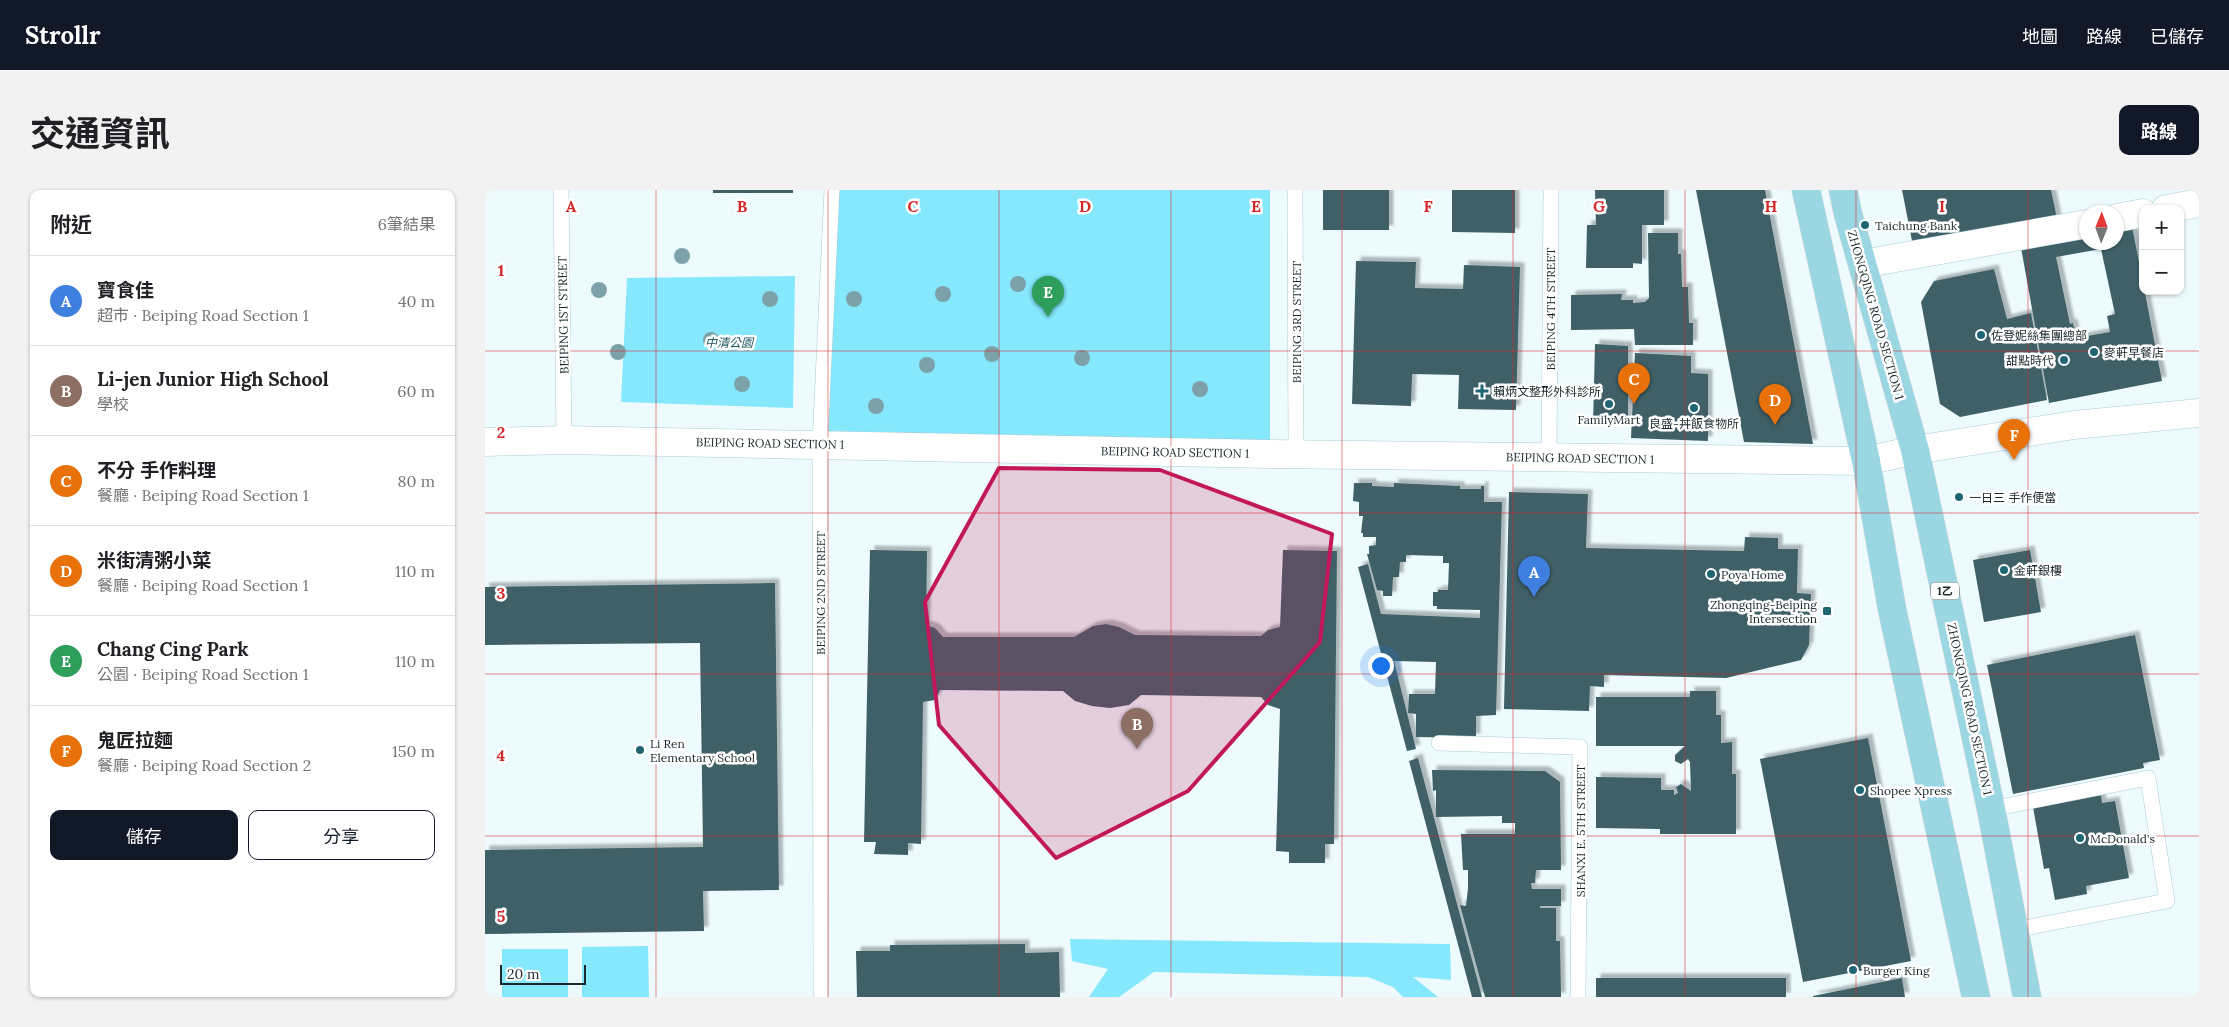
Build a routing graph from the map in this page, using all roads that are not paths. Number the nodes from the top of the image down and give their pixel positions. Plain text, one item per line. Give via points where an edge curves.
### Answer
1 (561, 190) edge
2 (832, 190) edge
3 (1295, 190) edge
4 (1551, 190) edge
5 (1806, 190) edge
6 (1843, 190) edge
7 (2199, 203) edge
8 (2184, 206) edge
9 (2079, 225) edge
10 (1862, 264) junction
11 (2199, 413) edge
12 (564, 440) junction
13 (485, 442) edge
14 (820, 444) junction
15 (1915, 450) junction
16 (1296, 454) junction
17 (1549, 458) junction
18 (1866, 461) junction
19 (1439, 743) dead end
20 (1991, 809) junction
21 (2013, 930) junction
22 (821, 997) edge
23 (1578, 997) edge
24 (1976, 997) edge
25 (2027, 997) edge

1 - 12 lane, BEIPING 1ST STREET
2 - 14 lane, BEIPING 2ND STREET
3 - 16 lane, BEIPING 3RD STREET
4 - 17 lane, BEIPING 4TH STREET
5 - 18 main road
6 - 10 main road, ZHONGQING ROAD SECTION 1 / 1乙
7 - 8 street
9 - 10 street
10 - 15 main road, ZHONGQING ROAD SECTION 1 / 1乙
11 - 15 street, BEIPING ROAD SECTION 1 via 2074,425
12 - 13 street, BEIPING ROAD SECTION 1
12 - 14 street, BEIPING ROAD SECTION 1
14 - 16 street, BEIPING ROAD SECTION 1
14 - 22 lane, BEIPING 2ND STREET
15 - 18 street, BEIPING ROAD SECTION 1
15 - 20 main road, ZHONGQING ROAD SECTION 1 / 1乙
16 - 17 street, BEIPING ROAD SECTION 1
17 - 18 street, BEIPING ROAD SECTION 1
18 - 24 main road via 1893,609
19 - 23 lane, SHANXI E. 5TH STREET via 1580,747
20 - 21 main road, ZHONGQING ROAD SECTION 1 / 1乙
20 - 21 lane via 2148,778 2167,901
21 - 25 main road, ZHONGQING ROAD SECTION 1 / 1乙

